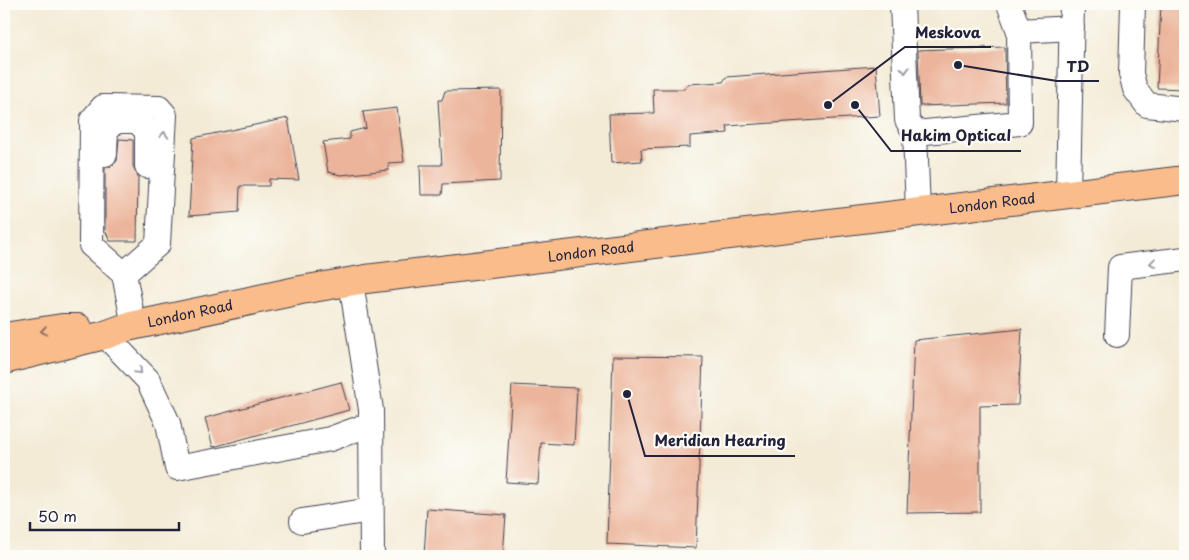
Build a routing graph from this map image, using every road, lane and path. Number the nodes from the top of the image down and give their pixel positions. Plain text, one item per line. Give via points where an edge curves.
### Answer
1 (902, 4) edge
2 (1009, 4) edge
3 (1072, 4) edge
4 (1133, 4) edge
5 (1072, 28) junction
6 (1019, 31) junction
7 (1185, 109) edge
8 (915, 133) junction
9 (1185, 180) edge
10 (1068, 194) junction
11 (918, 212) junction
12 (1185, 259) edge
13 (124, 274) junction
14 (351, 282) junction
15 (122, 329) junction
16 (1117, 335) dead end
17 (4, 337) edge
18 (4, 360) edge
19 (371, 424) junction
20 (371, 510) junction
21 (302, 522) dead end
22 (372, 556) edge

1 -> 8 street via 907,120
2 - 6 street
3 - 5 street
4 - 7 street via 1131,74 1135,89 1147,105
5 - 6 street
5 - 10 street
6 - 8 street via 1020,123
8 - 11 street
9 - 10 main road, London Road
10 - 11 main road, London Road
11 - 14 main road, London Road
12 -> 16 street via 1120,267
13 -> 13 street via 158,244 165,115 158,108 103,107 92,120 91,245
13 - 15 street
14 - 15 main road, London Road
14 - 19 street
15 -> 17 main road via 62,328
15 - 18 main road, London Road
15 -> 19 street via 168,423 177,468 330,439
19 - 20 street
20 - 21 street
20 - 22 street

